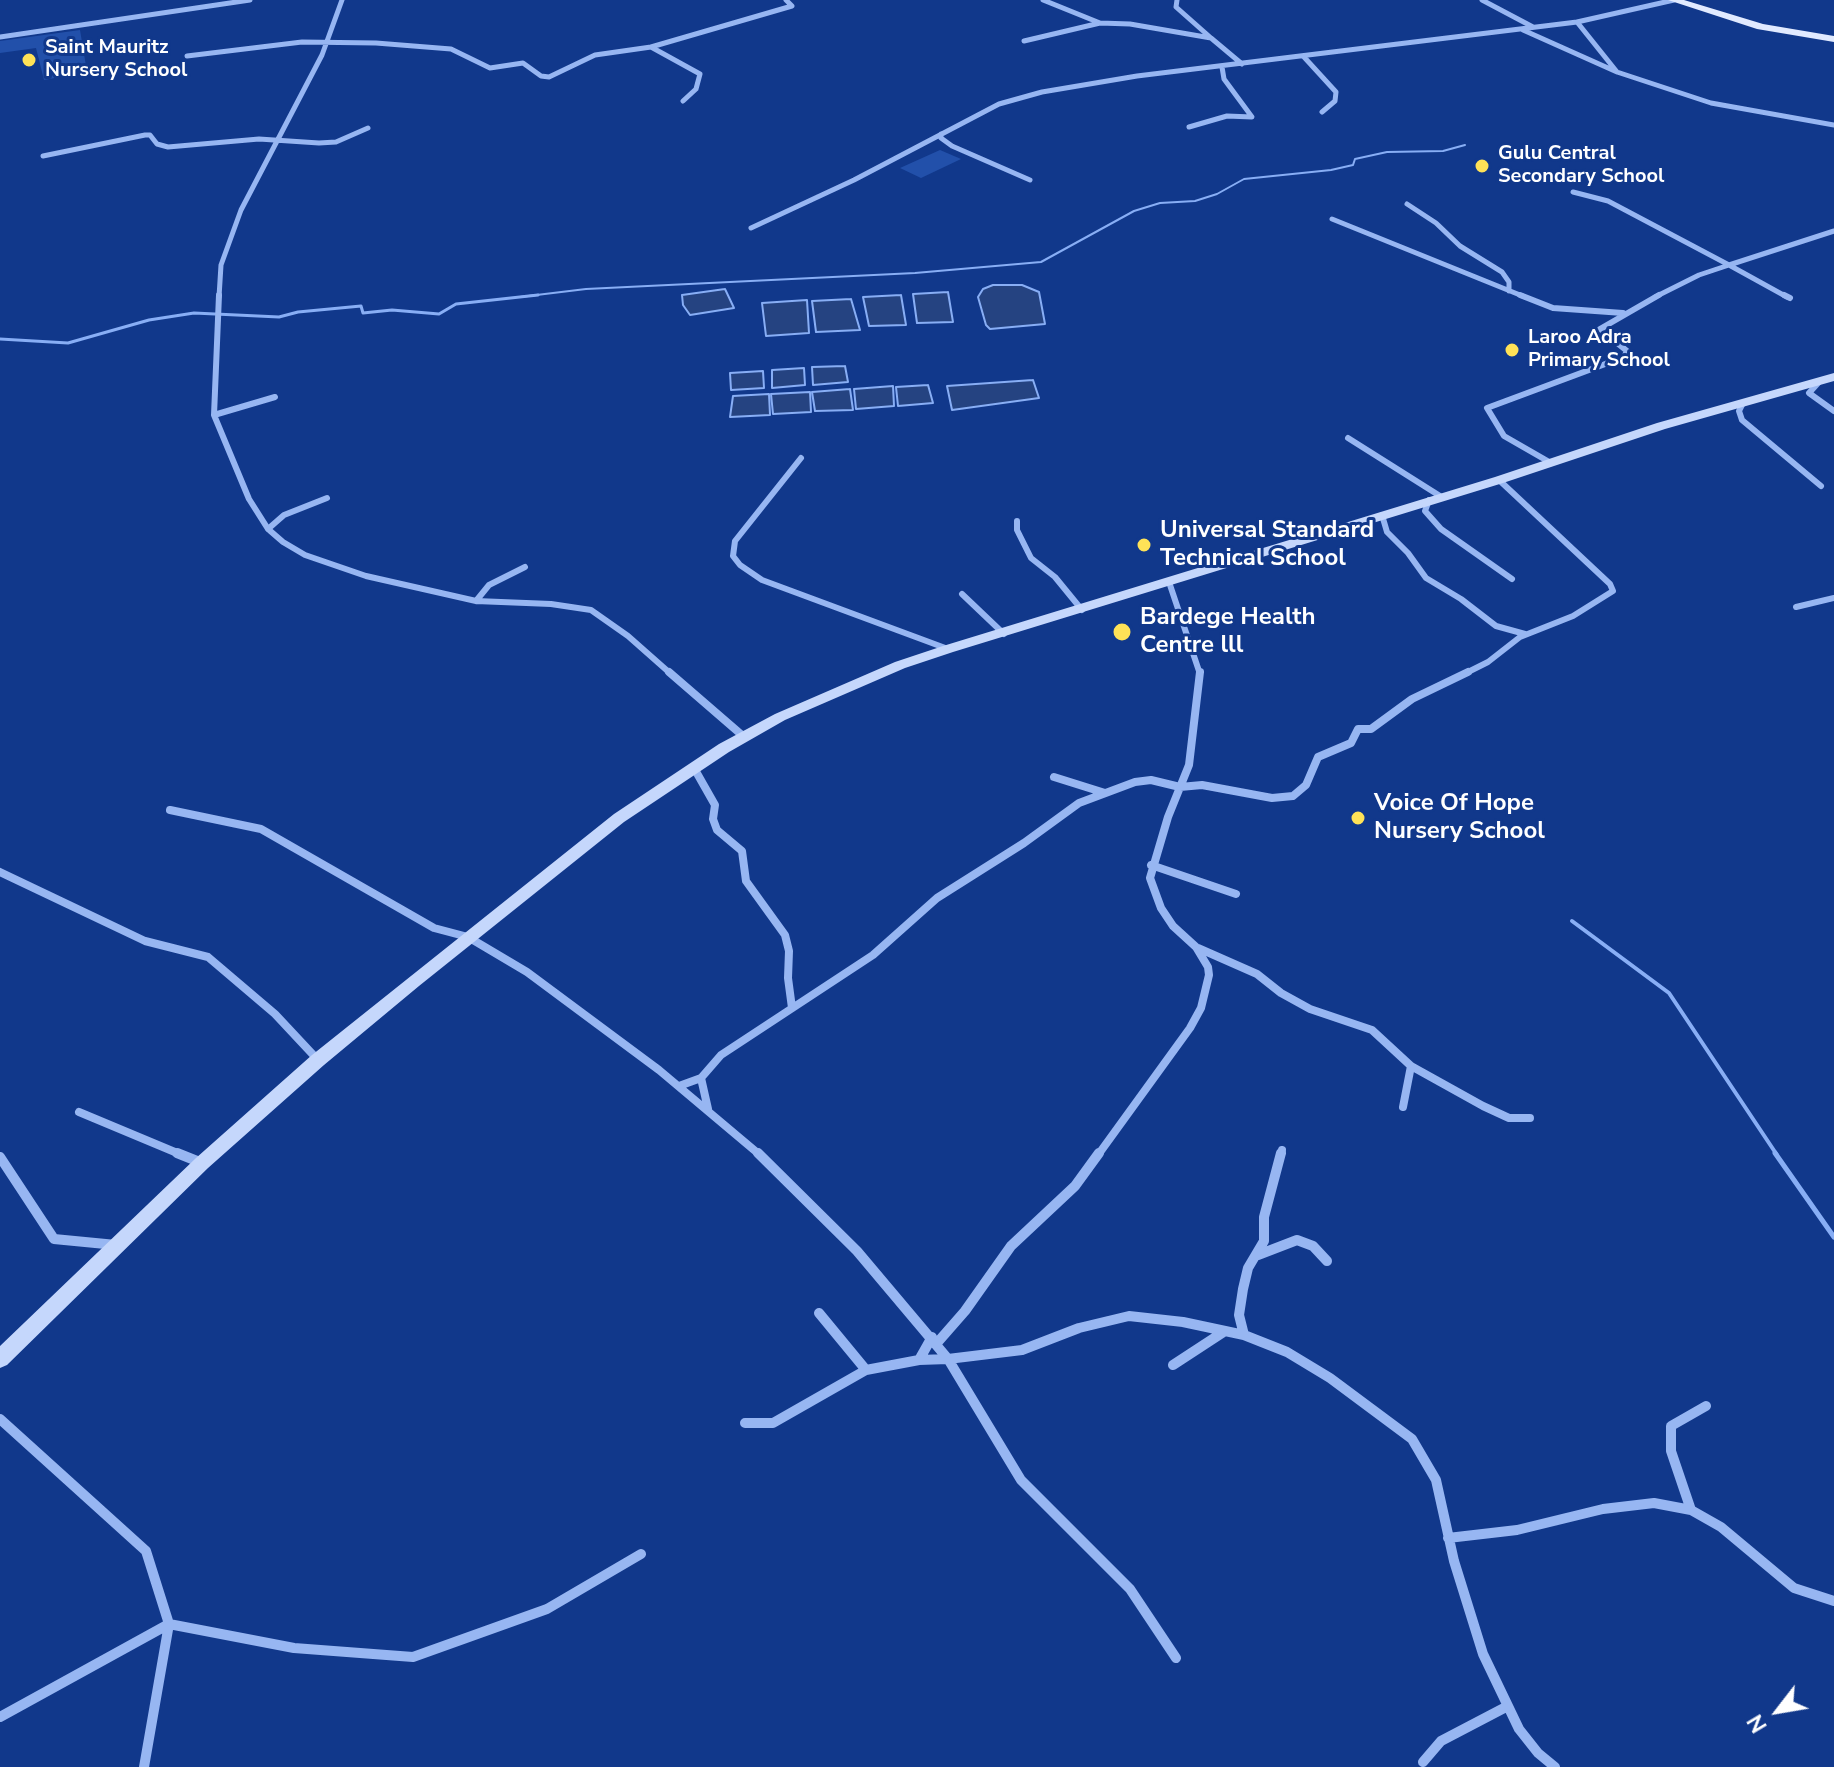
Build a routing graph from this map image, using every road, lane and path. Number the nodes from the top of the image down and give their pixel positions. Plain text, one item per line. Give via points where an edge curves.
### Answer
1 (250, 0) edge
2 (342, 0) edge
3 (786, 0) edge
4 (1043, 0) edge
5 (1177, 0) edge
6 (1482, 0) edge
7 (1674, 0) edge
8 (1577, 22) junction
9 (1100, 23) junction
10 (1534, 28) junction
11 (1522, 29) junction
12 (0, 37) edge
13 (1211, 38) junction
14 (1834, 39) edge
15 (328, 40) junction
16 (1024, 41) dead end
17 (651, 47) junction
18 (187, 56) dead end
19 (1304, 57) junction
20 (1242, 64) junction
21 (1222, 67) junction
22 (1617, 72) junction
23 (683, 101) dead end
24 (1322, 112) dead end
25 (1834, 125) edge
26 (1189, 127) dead end
27 (368, 128) dead end
28 (941, 134) junction
29 (278, 139) junction
30 (43, 156) dead end
31 (1030, 180) dead end
32 (1573, 192) dead end
33 (1407, 204) dead end
34 (1332, 219) dead end
35 (751, 228) dead end
36 (1834, 231) edge
37 (1729, 265) junction
38 (1509, 291) junction
39 (1790, 298) dead end
40 (1624, 313) junction
41 (1826, 380) edge
42 (275, 397) dead end
43 (1743, 403) junction
44 (1834, 411) edge
45 (214, 415) junction
46 (1348, 438) dead end
47 (801, 458) dead end
48 (1551, 463) junction
49 (1499, 480) junction
50 (1821, 486) dead end
51 (327, 498) dead end
52 (1434, 498) junction
53 (1382, 515) junction
54 (1017, 521) dead end
55 (268, 529) junction
56 (525, 567) dead end
57 (1512, 579) dead end
58 (1169, 582) junction
59 (962, 594) dead end
60 (1834, 598) edge
61 (476, 601) junction
62 (1796, 607) dead end
63 (1082, 610) junction
64 (1004, 634) junction
65 (1525, 634) junction
66 (948, 649) junction
67 (743, 736) junction
68 (694, 768) junction
69 (1054, 777) dead end
70 (1180, 787) junction
71 (1105, 793) junction
72 (170, 810) dead end
73 (1151, 865) junction
74 (0, 872) edge
75 (1236, 894) dead end
76 (468, 937) junction
77 (1196, 947) junction
78 (792, 1008) junction
79 (318, 1060) junction
80 (1411, 1066) junction
81 (701, 1078) junction
82 (679, 1086) junction
83 (1403, 1107) dead end
84 (708, 1109) junction
85 (79, 1112) dead end
86 (1530, 1118) dead end
87 (1282, 1150) dead end
88 (0, 1157) edge
89 (202, 1163) junction
90 (117, 1245) junction
91 (1257, 1255) junction
92 (1327, 1261) dead end
93 (819, 1313) dead end
94 (1225, 1331) junction
95 (1244, 1335) junction
96 (934, 1340) junction
97 (0, 1359) edge
98 (948, 1359) junction
99 (919, 1360) junction
100 (1173, 1365) dead end
101 (866, 1370) junction
102 (1706, 1406) dead end
103 (0, 1419) edge
104 (745, 1423) dead end
105 (1691, 1510) junction
106 (1448, 1538) junction
107 (641, 1554) dead end
108 (1834, 1601) edge
109 (169, 1624) junction
110 (1176, 1658) dead end
111 (1506, 1707) junction
112 (0, 1717) edge
113 (1423, 1762) dead end
114 (144, 1767) edge
115 (1555, 1767) edge

1 - 12 street
2 - 15 street
3 - 17 street via 792,6
4 - 9 street
5 - 13 street via 1176,7
6 - 10 street
7 - 8 street
7 - 14 main road via 1761,27
8 - 10 street
8 - 22 street
9 - 13 street
9 - 16 street
10 - 11 street
11 - 19 street
11 - 22 street
13 - 20 street
15 - 17 street via 451,49 482,66 502,69 523,63 549,77 595,55
15 - 18 street
15 - 29 street
17 - 23 street via 700,74 696,89
19 - 20 street
19 - 24 street via 1336,92 1335,101
20 - 21 street
21 - 26 street via 1224,79 1252,117 1227,116
21 - 28 street via 1042,92 999,104
22 - 25 street via 1711,103
27 - 29 street via 330,143
28 - 31 street via 952,146
28 - 35 street
29 - 30 street via 168,147 145,135
29 - 45 street via 241,210 221,265
32 - 37 street via 1608,201
33 - 38 street via 1502,272
34 - 38 street
36 - 37 street
37 - 39 street
37 - 40 street
38 - 40 street via 1553,308
40 - 48 street via 1600,329 1628,354 1487,408 1504,436
41 - 43 street
41 - 44 street via 1809,393
42 - 45 street
43 - 48 street
43 - 50 street via 1742,420
45 - 55 street via 249,499
46 - 52 street
47 - 66 street via 735,541 733,556 762,580
48 - 49 street
49 - 52 street
49 - 65 street via 1614,588 1573,616
51 - 55 street via 284,515
52 - 53 street
52 - 57 street via 1425,511 1441,529
53 - 58 street
53 - 65 street via 1387,532 1426,578 1496,626
54 - 63 street via 1031,558
55 - 61 street via 305,555
56 - 61 street via 489,585
58 - 63 street
58 - 70 street via 1201,676 1189,765
59 - 64 street
60 - 62 street
61 - 67 street via 591,610
63 - 64 street
64 - 66 street
65 - 70 street via 1488,662 1412,699 1371,729 1356,730 1351,743 1318,757 1306,785 1293,796 1237,794 1198,784
66 - 67 street via 873,676
67 - 68 street
68 - 76 street via 619,818
68 - 78 street via 715,805 717,830 742,851 746,881 785,935
69 - 71 street
70 - 71 street via 1151,780
70 - 73 street
71 - 78 street via 1067,811 937,898 873,955
72 - 76 street via 261,829 434,928
73 - 75 street
73 - 77 street via 1157,900 1173,926
74 - 79 street via 145,941 208,957 266,1005
76 - 79 street
76 - 82 street via 527,972
77 - 80 street via 1257,974 1310,1009 1372,1030
77 - 96 street via 1209,975 1190,1028 1075,1186 1011,1246 965,1311
78 - 81 street via 721,1055
79 - 89 street
80 - 83 street
80 - 86 street via 1509,1118
81 - 82 street
81 - 84 street
82 - 84 street
84 - 96 street via 814,1208
85 - 89 street
87 - 91 street
88 - 90 street via 54,1239
89 - 90 street
90 - 97 street
91 - 92 street via 1297,1240 1313,1246
91 - 95 street via 1243,1289 1239,1315
93 - 101 street
94 - 95 street
94 - 98 street via 1119,1317 1022,1350
94 - 100 street
95 - 106 street via 1287,1352 1330,1378 1412,1439 1436,1480
96 - 98 street
96 - 99 street
98 - 99 street
98 - 110 street via 1021,1480 1130,1589
99 - 101 street
101 - 104 street via 773,1423
102 - 105 street via 1671,1426 1671,1451
103 - 109 street via 146,1551
105 - 106 street via 1654,1503
105 - 108 street via 1721,1527 1794,1588
106 - 111 street via 1467,1610
107 - 109 street via 547,1609 413,1657 294,1648
109 - 112 street
109 - 114 street
111 - 113 street via 1441,1741
111 - 115 street via 1538,1753

